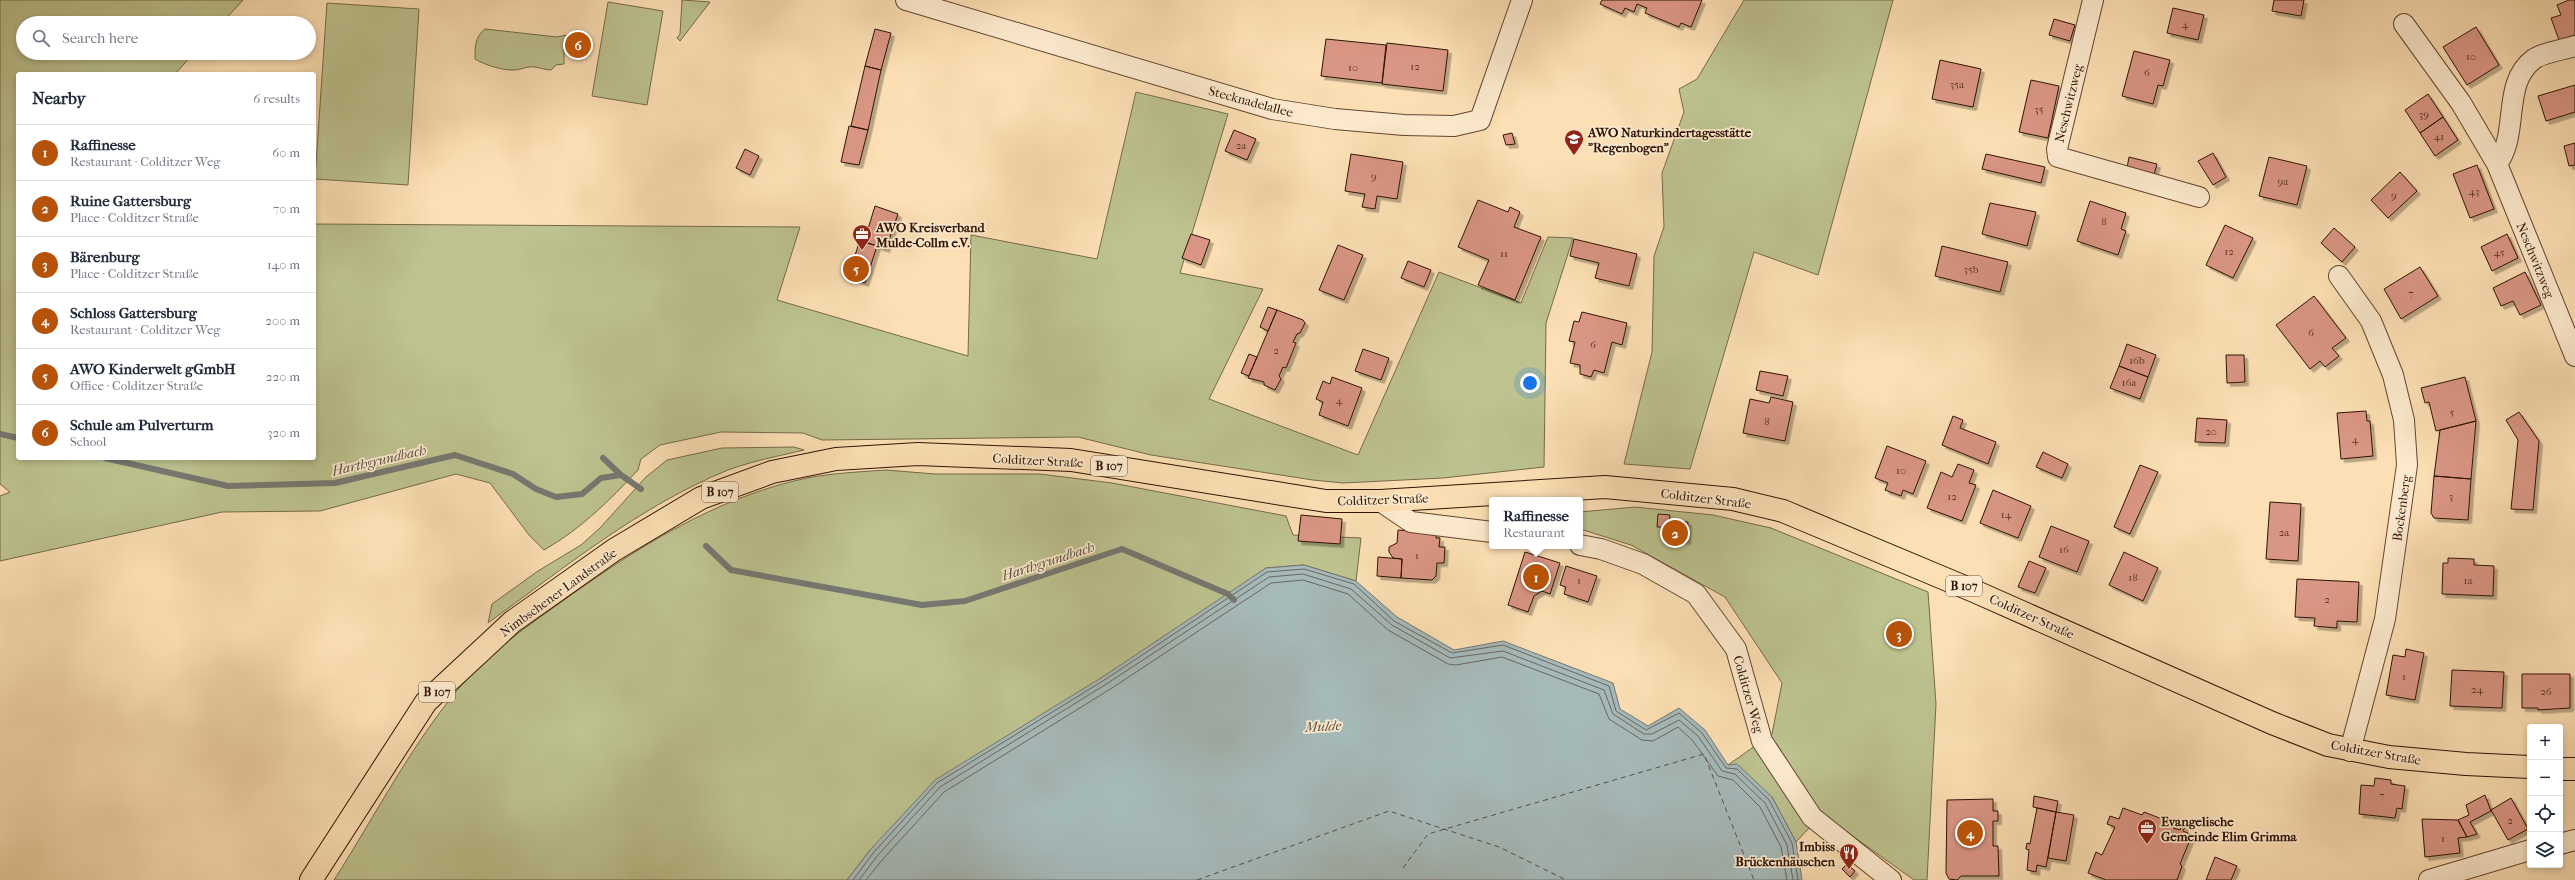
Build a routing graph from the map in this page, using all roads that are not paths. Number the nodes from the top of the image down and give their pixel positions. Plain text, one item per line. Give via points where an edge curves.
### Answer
1 (906, 0) edge
2 (1522, 0) edge
3 (2093, 0) edge
4 (2404, 24) dead end
5 (2575, 46) edge
6 (2497, 164) junction
7 (2199, 197) dead end
8 (2339, 276) dead end
9 (2575, 356) edge
10 (836, 459) joint
11 (1380, 500) junction
12 (1489, 532) edge
13 (1583, 546) edge
14 (2350, 750) junction
15 (2527, 767) edge
16 (2563, 768) edge
17 (2575, 769) edge
18 (2575, 840) edge
19 (2563, 843) edge
20 (2527, 851) edge
21 (311, 880) edge
22 (1891, 880) edge
23 (2429, 880) edge

1 - 2 street, Stecknadelallee via 1272,109 1335,119 1454,126 1480,120
3 - 7 street, Neschwitzweg via 2057,148 2058,157
4 - 6 street, Neschwitzweg via 2461,103
5 - 6 street via 2535,58 2521,70 2515,88 2510,137 2505,154
6 - 9 street, Neschwitzweg
8 - 14 street, Bockenberg via 2371,321 2393,375 2404,420 2407,465 2384,619
10 - 11 main road, Colditzer Straße / B 107 via 918,454 1071,460 1326,501
10 - 21 main road, Nimbschener Landstraße / B 107 via 772,472 701,498 614,550 512,622 426,702
11 - 12 street via 1411,522
11 - 14 main road, Colditzer Straße / B 107 via 1605,487 1733,499 1783,511 1974,591 2272,723 2328,745
13 - 22 street, Colditzer Weg via 1601,549 1643,564 1696,594 1736,649 1762,740 1812,817
14 - 15 main road, Colditzer Straße / B 107 via 2466,764
16 - 17 main road
18 - 19 street
20 - 23 street

